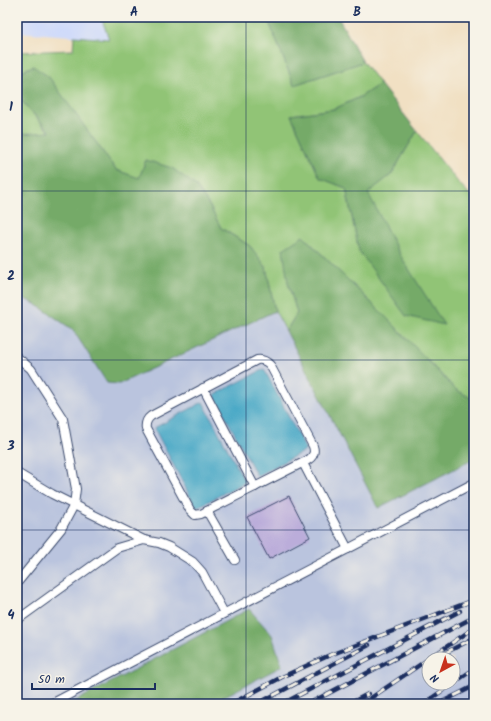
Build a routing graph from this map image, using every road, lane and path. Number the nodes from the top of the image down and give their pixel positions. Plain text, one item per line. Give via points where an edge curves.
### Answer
1 (17, 357) edge
2 (203, 388) junction
3 (303, 463) junction
4 (17, 473) edge
5 (474, 483) edge
6 (255, 487) junction
7 (74, 504) junction
8 (207, 511) junction
9 (144, 540) junction
10 (348, 549) junction
11 (235, 560) dead end
12 (17, 583) edge
13 (224, 613) junction
14 (17, 620) edge
15 (51, 704) edge

1 - 7 lane via 31,369 63,419 76,488
2 - 3 lane via 256,360 267,362 314,450 311,458
2 - 6 lane
2 - 8 lane via 151,416 145,425 190,510 195,515
3 - 6 lane
3 - 10 lane
4 - 7 lane
5 - 10 lane
6 - 8 lane
7 - 9 lane
7 - 12 lane via 61,529
8 - 11 lane
9 - 13 lane via 169,547 193,562 202,572
9 - 14 lane via 117,548
10 - 13 lane
13 - 15 lane

